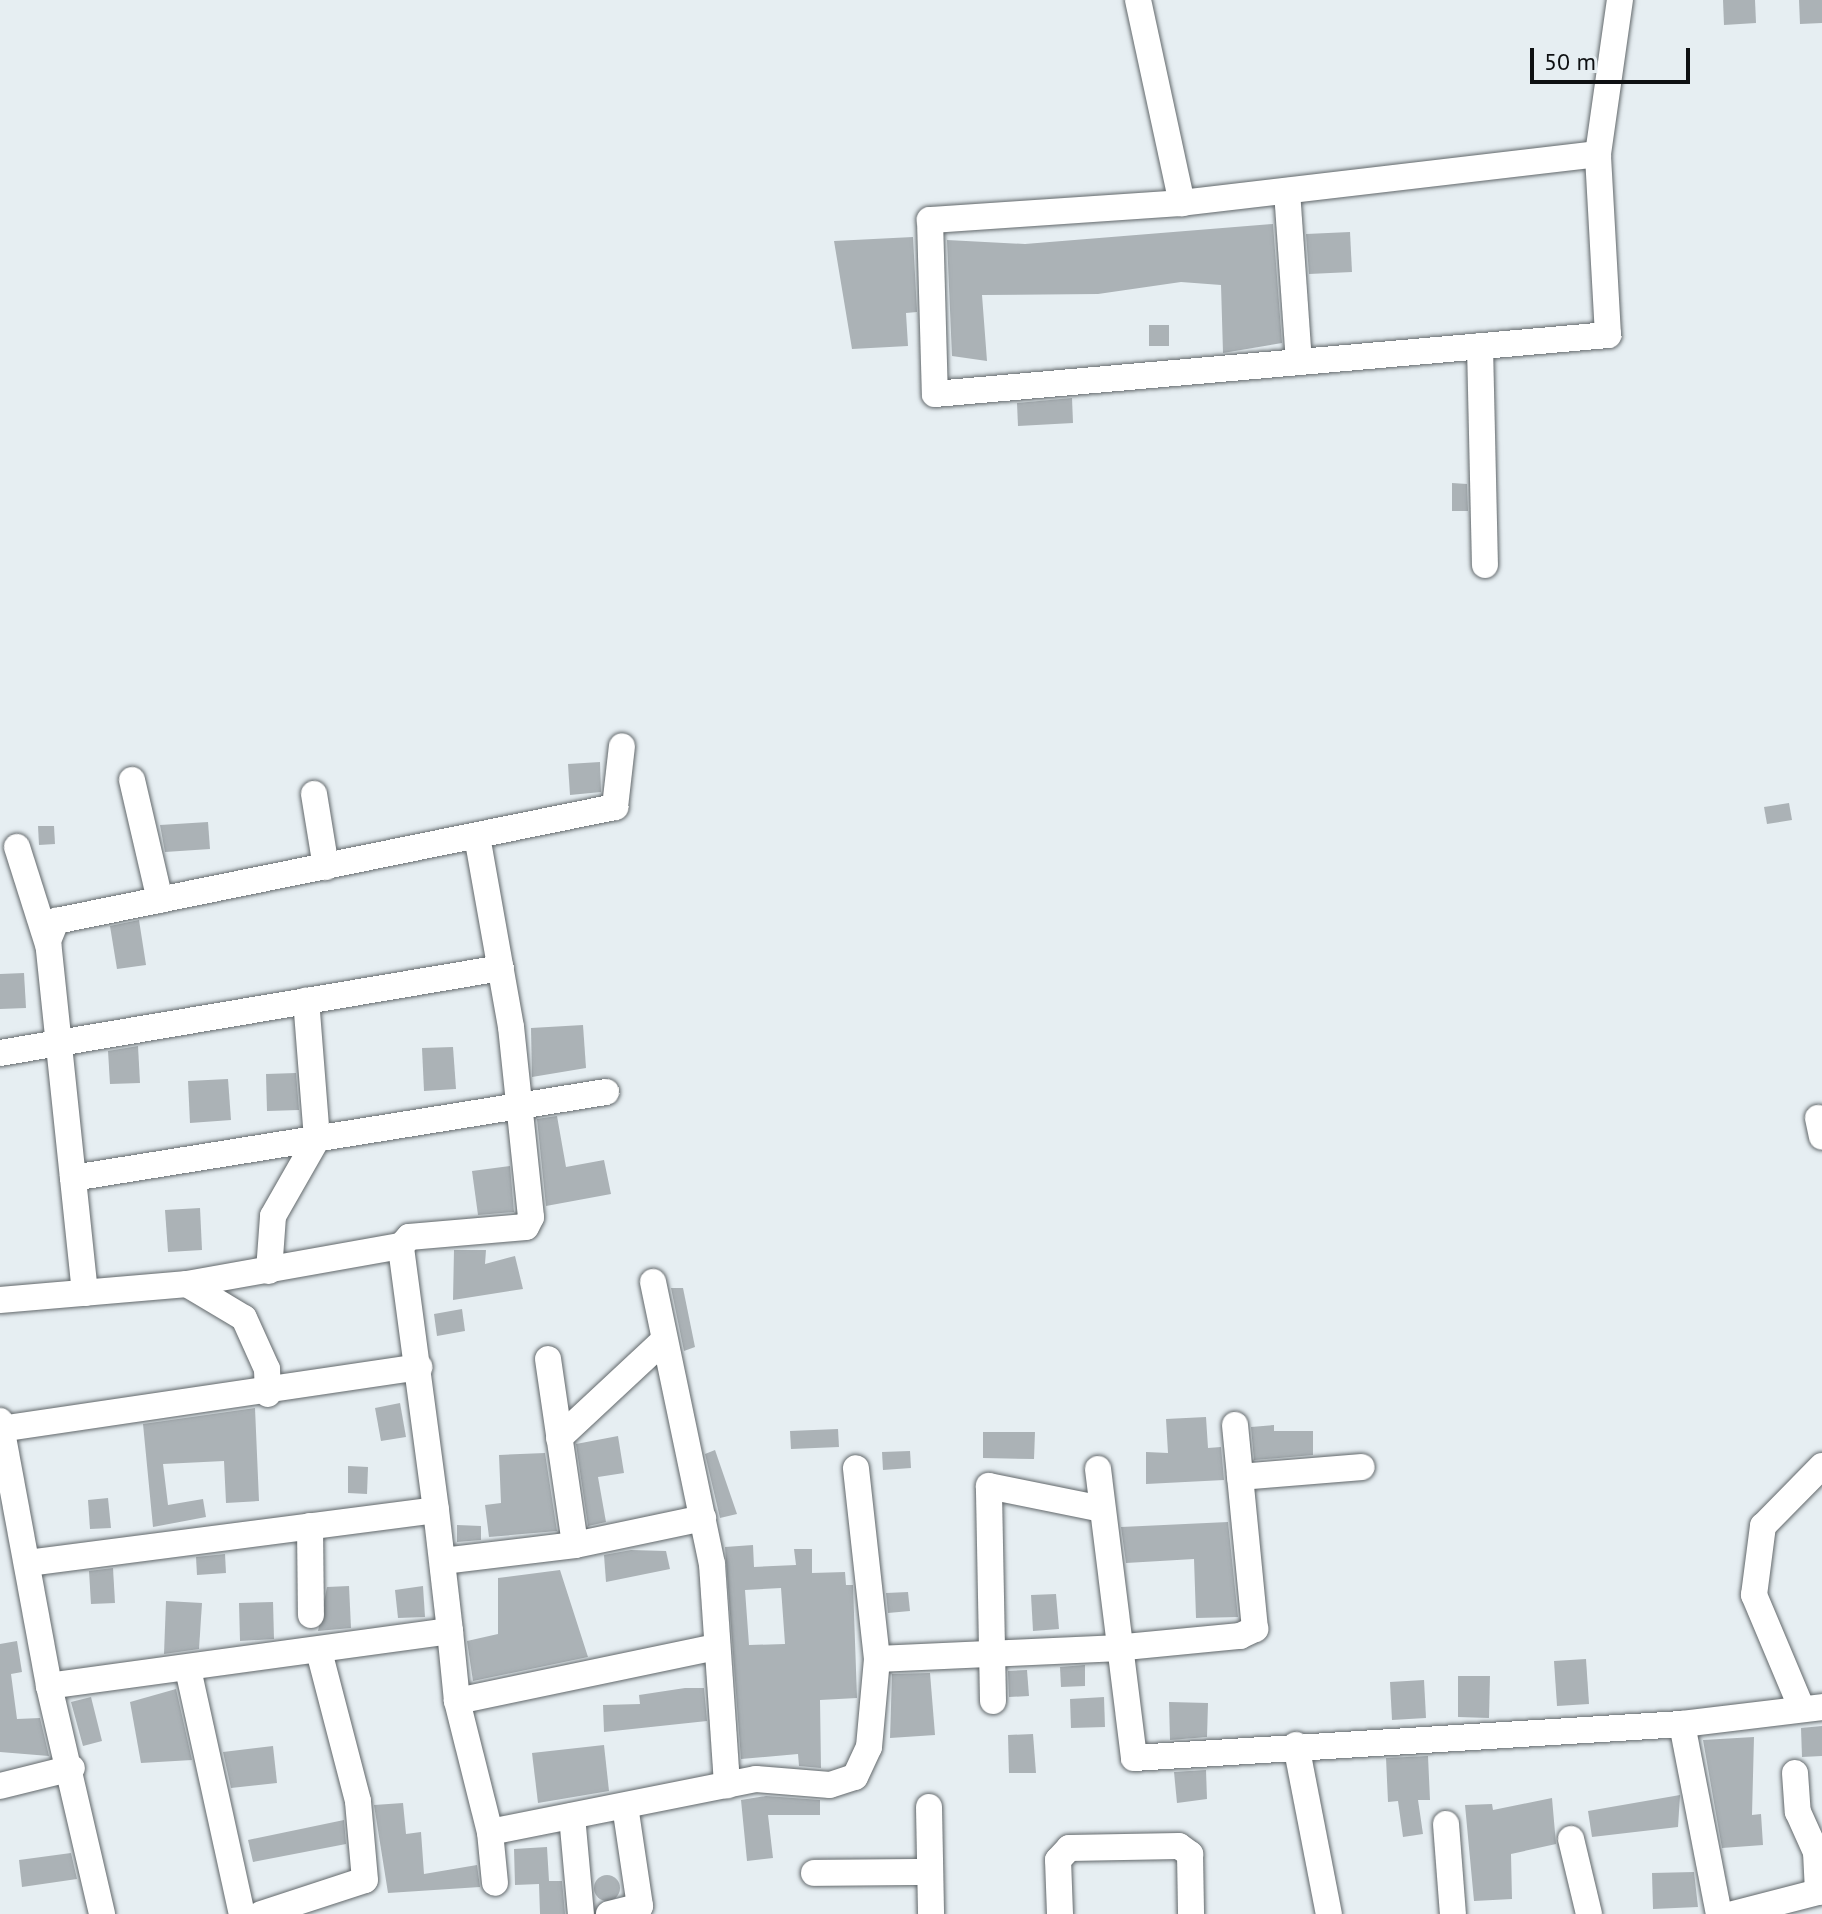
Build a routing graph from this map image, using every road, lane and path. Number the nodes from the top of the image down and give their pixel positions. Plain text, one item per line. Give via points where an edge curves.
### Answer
1 (1138, 0) edge
2 (1620, 0) edge
3 (1598, 154) junction
4 (1287, 191) junction
5 (1182, 203) junction
6 (1480, 346) junction
7 (1299, 362) junction
8 (1485, 565) dead end
9 (622, 746) dead end
10 (132, 780) dead end
11 (314, 794) dead end
12 (477, 836) junction
13 (17, 847) dead end
14 (326, 867) junction
15 (160, 900) junction
16 (48, 945) junction
17 (501, 968) junction
18 (306, 1000) junction
19 (58, 1042) junction
20 (0, 1053) edge
21 (606, 1092) dead end
22 (519, 1106) junction
23 (317, 1139) junction
24 (73, 1178) junction
25 (401, 1246) junction
26 (269, 1271) junction
27 (653, 1282) dead end
28 (187, 1284) junction
29 (85, 1293) junction
30 (0, 1300) edge
31 (661, 1343) junction
32 (548, 1359) dead end
33 (419, 1367) junction
34 (268, 1394) junction
35 (1235, 1425) dead end
36 (1, 1426) edge
37 (559, 1438) junction
38 (1822, 1466) edge
39 (1362, 1467) dead end
40 (856, 1468) dead end
41 (1098, 1469) dead end
42 (1240, 1477) junction
43 (1102, 1509) junction
44 (436, 1510) junction
45 (703, 1518) junction
46 (310, 1526) junction
47 (575, 1545) junction
48 (443, 1561) junction
49 (28, 1563) junction
50 (311, 1615) dead end
51 (450, 1631) junction
52 (716, 1647) junction
53 (1115, 1648) junction
54 (319, 1651) junction
55 (990, 1656) junction
56 (877, 1659) junction
57 (188, 1669) junction
58 (49, 1686) junction
59 (457, 1701) junction
60 (993, 1701) dead end
61 (1812, 1708) edge
62 (1682, 1724) junction
63 (1296, 1745) junction
64 (72, 1768) junction
65 (1795, 1773) dead end
66 (727, 1785) junction
67 (0, 1786) edge
68 (625, 1806) junction
69 (929, 1807) dead end
70 (572, 1816) junction
71 (1446, 1824) dead end
72 (490, 1832) junction
73 (1571, 1839) dead end
74 (930, 1872) junction
75 (814, 1873) dead end
76 (495, 1883) dead end
77 (1820, 1892) edge
78 (1779, 1908) edge
79 (102, 1914) edge
80 (242, 1914) edge
81 (261, 1914) edge
82 (581, 1914) edge
83 (609, 1914) edge
84 (931, 1914) edge
85 (1060, 1914) edge
86 (1191, 1914) edge
87 (1329, 1914) edge
88 (1453, 1914) edge
89 (1589, 1914) edge
90 (1719, 1914) edge
91 (1733, 1914) edge

1 - 5 street
2 - 3 street
3 - 4 street
3 - 6 street via 1608,335
4 - 5 street
4 - 7 street
5 - 7 street via 930,220 935,394
6 - 7 street
6 - 8 street
9 - 12 street via 615,807
10 - 15 street
11 - 14 street
12 - 14 street
12 - 17 street
13 - 16 street
14 - 15 street
15 - 16 street via 56,921
16 - 19 street
17 - 18 street
17 - 22 street
18 - 19 street
18 - 23 street
19 - 20 street
19 - 24 street
21 - 22 street
22 - 23 street
22 - 25 street via 530,1223 409,1237
23 - 24 street
23 - 26 street via 273,1216
24 - 29 street
25 - 26 street
25 - 33 street
26 - 28 street
27 - 31 street
28 - 29 street
28 - 34 street via 244,1318 267,1369
29 - 30 street
31 - 37 street
31 - 45 street
32 - 37 street
33 - 34 street
33 - 44 street
34 - 36 street
35 - 42 street
36 - 49 street
37 - 47 street
38 - 61 street via 1763,1526 1754,1595
39 - 42 street
40 - 56 street
41 - 43 street
42 - 53 street via 1255,1629
43 - 53 street
43 - 55 street via 989,1486
44 - 46 street
44 - 48 street
45 - 47 street
45 - 52 street
46 - 49 street
46 - 50 street
47 - 48 street
48 - 51 street
49 - 58 street
51 - 54 street
51 - 59 street
52 - 59 street
52 - 66 street
53 - 55 street
53 - 63 street via 1134,1758
54 - 57 street
54 - 81 street via 358,1801 365,1880
55 - 56 street
55 - 60 street
56 - 66 street via 869,1747 855,1777 830,1785 756,1779
57 - 58 street
57 - 80 street
58 - 64 street
59 - 72 street
61 - 62 street
62 - 63 street
62 - 90 street
63 - 87 street
64 - 67 street
64 - 79 street
65 - 77 street via 1798,1812 1816,1852
66 - 68 street
68 - 70 street
68 - 83 street via 640,1906
69 - 74 street
70 - 72 street
70 - 82 street
71 - 88 street
72 - 76 street
73 - 89 street
74 - 75 street
74 - 84 street
77 - 78 street
78 - 91 street
85 - 86 street via 1058,1860 1069,1848 1179,1846 1190,1854

